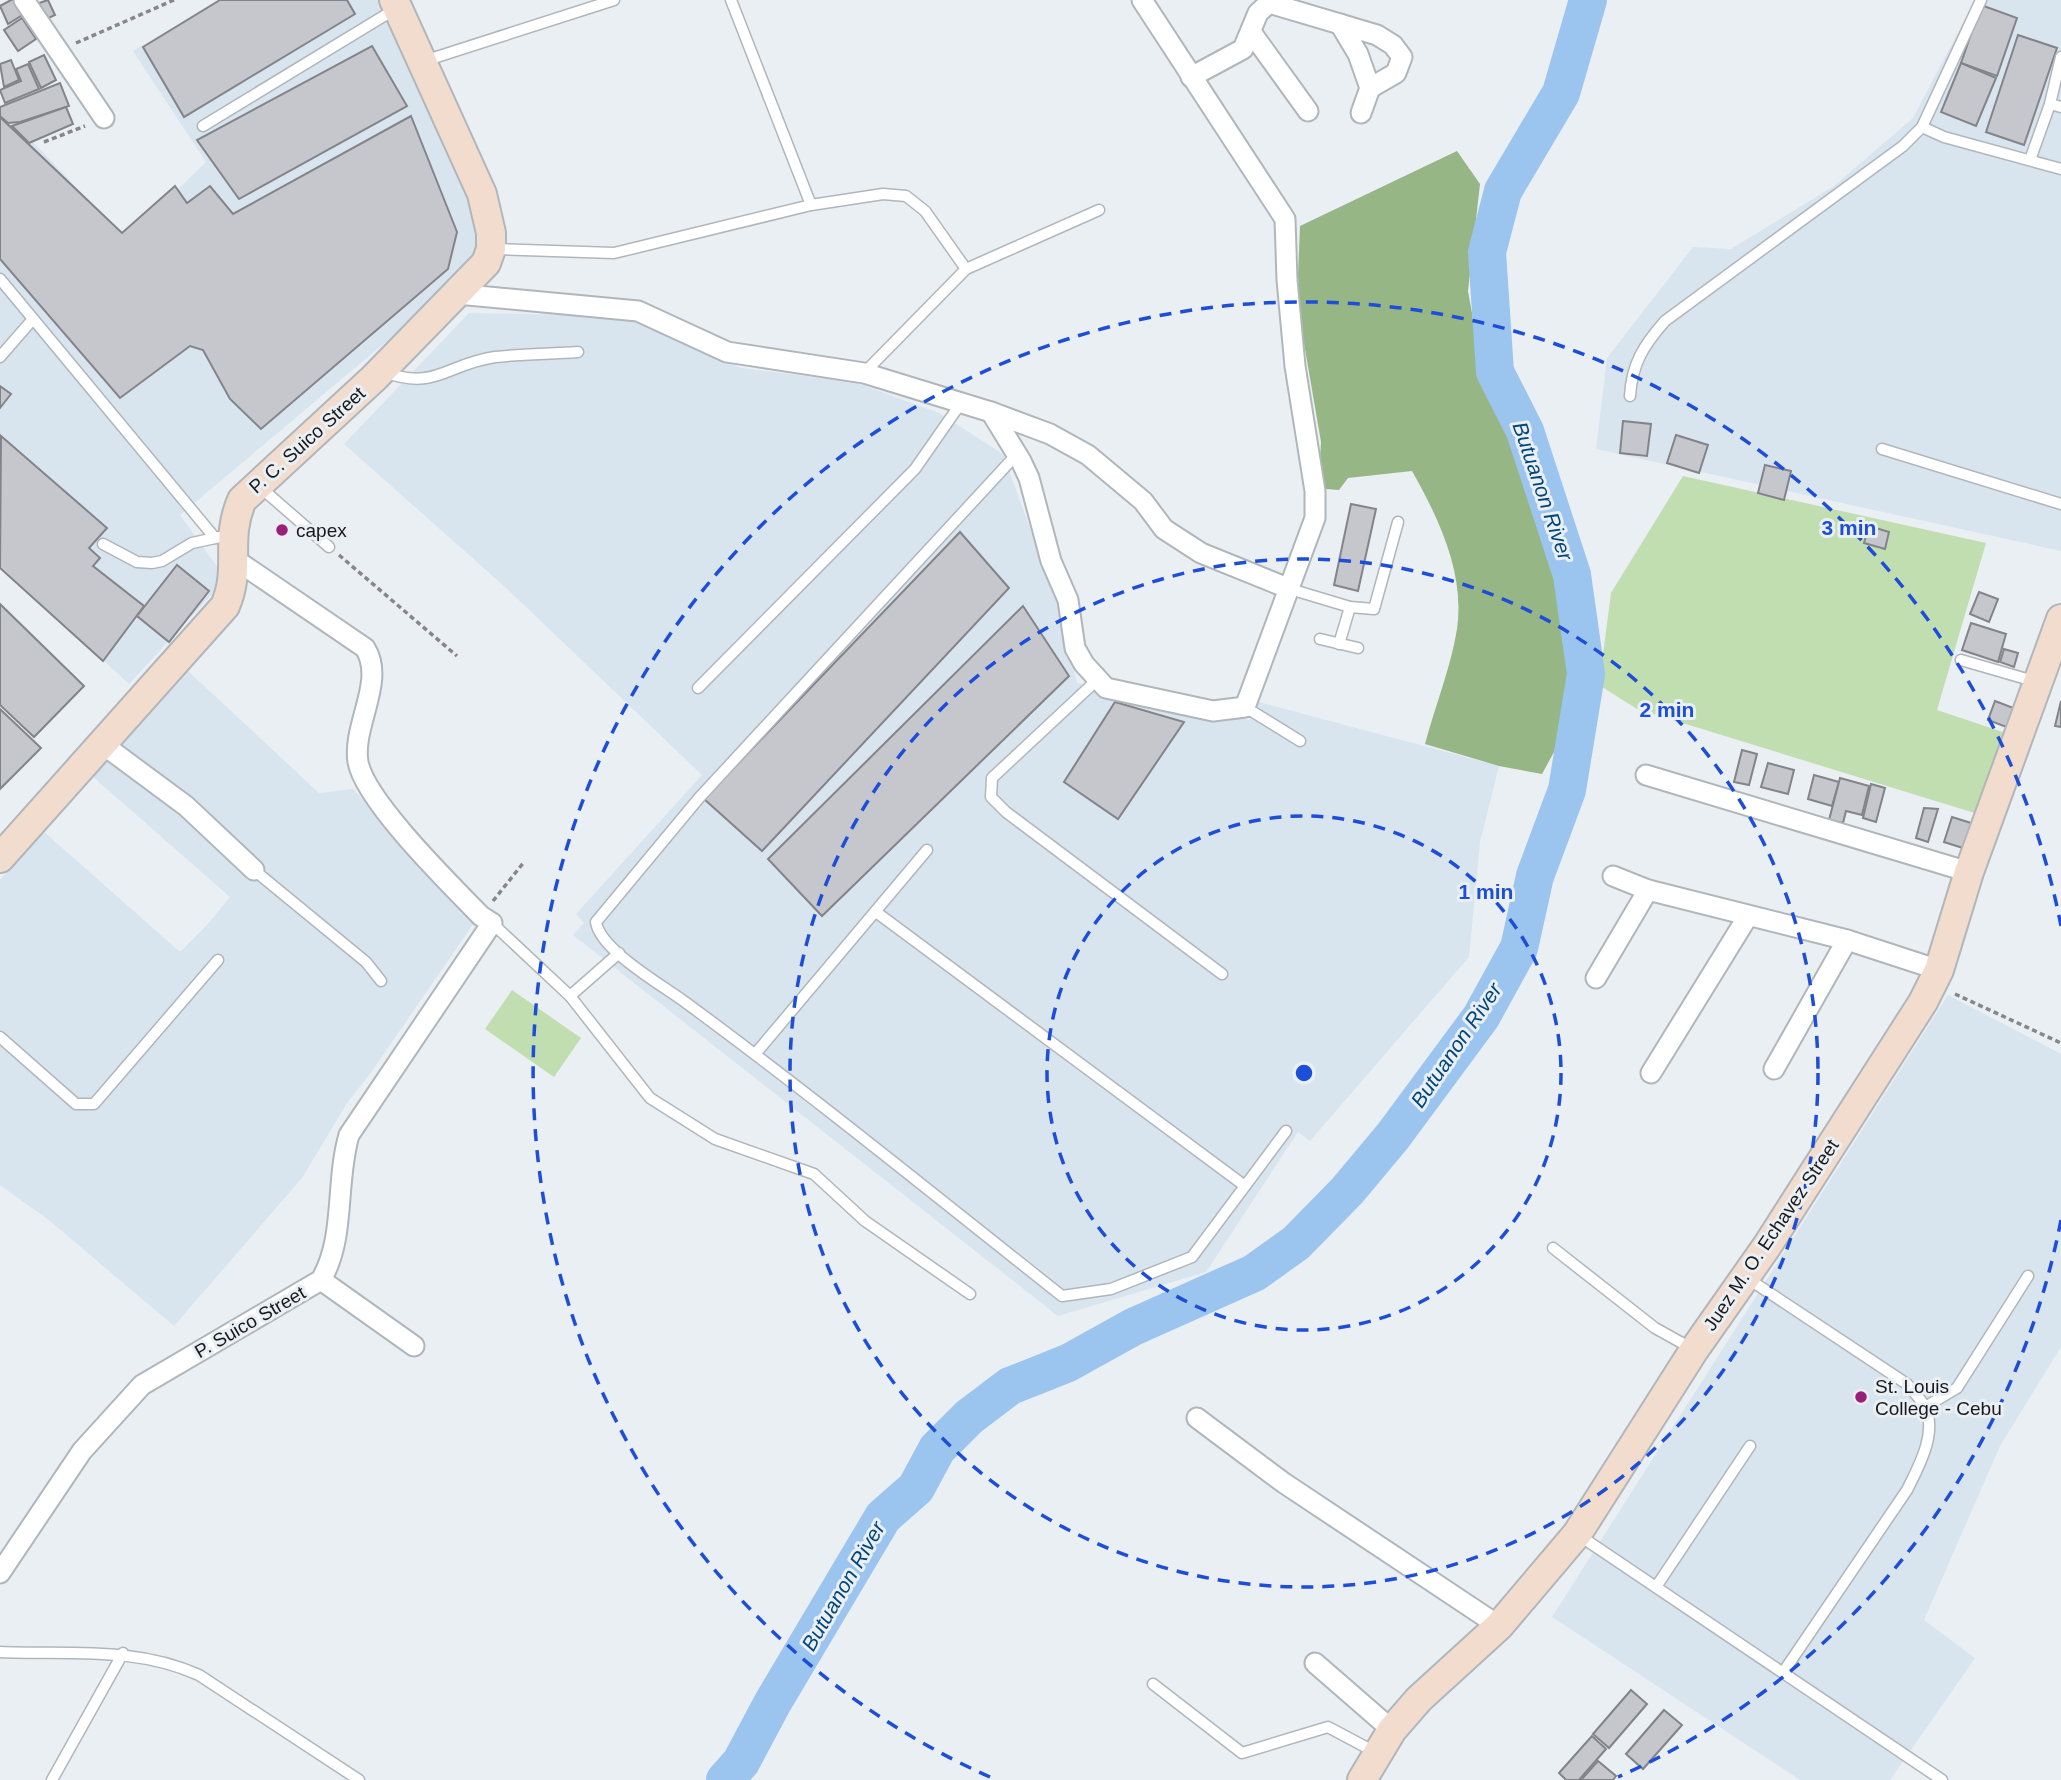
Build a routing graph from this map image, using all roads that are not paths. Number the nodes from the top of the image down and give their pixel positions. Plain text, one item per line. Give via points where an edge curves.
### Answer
1 (24, 0) edge
2 (614, 0) edge
3 (731, 0) edge
4 (1142, 0) edge
5 (1981, 0) edge
6 (396, 4) edge
7 (1340, 24) junction
8 (1251, 32) junction
9 (2061, 57) edge
10 (422, 61) junction
11 (1191, 77) junction
12 (1370, 89) junction
13 (2056, 106) edge
14 (1308, 111) dead end
15 (1361, 113) dead end
16 (104, 118) road end
17 (203, 126) dead end
18 (1922, 127) junction
19 (2030, 160) junction
20 (2061, 169) edge
21 (811, 205) junction
22 (1099, 210) dead end
23 (492, 249) junction
24 (966, 270) junction
25 (0, 279) edge
26 (457, 294) junction
27 (33, 319) junction
28 (578, 352) dead end
29 (0, 357) edge
30 (382, 371) junction
31 (863, 373) junction
32 (1630, 396) dead end
33 (961, 403) junction
34 (991, 412) junction
35 (1882, 449) dead end
36 (1017, 454) junction
37 (257, 484) junction
38 (2061, 504) edge
39 (1398, 522) dead end
40 (103, 544) dead end
41 (226, 544) junction
42 (329, 547) road end
43 (1290, 589) junction
44 (1350, 607) junction
45 (2061, 619) edge
46 (1320, 639) dead end
47 (1339, 645) junction
48 (1358, 648) dead end
49 (1961, 660) dead end
50 (1097, 680) junction
51 (2037, 682) junction
52 (698, 688) dead end
53 (1245, 708) junction
54 (1300, 741) dead end
55 (101, 743) junction
56 (1646, 775) dead end
57 (927, 850) dead end
58 (0, 858) edge
59 (254, 870) joint
60 (1969, 872) junction
61 (1613, 877) dead end
62 (1648, 890) junction
63 (876, 912) junction
64 (1748, 916) junction
65 (486, 919) junction
66 (1847, 940) junction
67 (619, 953) junction
68 (218, 960) dead end
69 (1222, 974) dead end
70 (1935, 976) junction
71 (1596, 978) dead end
72 (381, 981) dead end
73 (570, 996) junction
74 (0, 1037) edge
75 (756, 1054) junction
76 (1774, 1069) dead end
77 (1651, 1073) dead end
78 (1286, 1131) dead end
79 (1245, 1185) junction
80 (1553, 1248) dead end
81 (2028, 1276) dead end
82 (1746, 1278) junction
83 (321, 1280) junction
84 (970, 1294) dead end
85 (414, 1346) dead end
86 (1694, 1350) junction
87 (1925, 1407) junction
88 (1196, 1418) dead end
89 (1750, 1446) dead end
90 (1577, 1534) junction
91 (0, 1573) edge
92 (1656, 1587) junction
93 (1499, 1626) junction
94 (0, 1652) edge
95 (123, 1653) junction
96 (1315, 1663) dead end
97 (1784, 1671) junction
98 (1153, 1684) dead end
99 (1392, 1730) junction
100 (1379, 1754) junction
101 (52, 1780) edge
102 (359, 1780) edge
103 (1362, 1780) edge
104 (1942, 1780) edge

1 - 16 street
2 - 10 lane
3 - 21 lane
4 - 11 street
5 - 18 lane
6 - 10 street
6 - 17 lane
7 - 8 street via 1269,3 1258,13
7 - 12 street via 1358,54
7 - 12 street via 1377,35 1402,57 1396,73
8 - 11 street via 1243,49
8 - 14 street
9 - 13 lane
10 - 23 street via 482,194
11 - 43 street via 1285,219 1295,366 1315,491 1315,518
12 - 15 street
13 - 19 lane
18 - 19 lane
18 - 32 lane via 1903,146 1665,321 1643,345 1631,371
19 - 20 lane
21 - 23 lane via 614,253
21 - 24 lane via 883,194 906,196 925,211
22 - 24 lane
23 - 26 street, P. C. Suico Street via 486,263
24 - 31 lane
25 - 27 lane
26 - 30 street, P. C. Suico Street
26 - 31 street via 638,311 727,352
27 - 29 lane
27 - 41 lane
28 - 30 lane via 494,358 428,380 406,380
30 - 37 street, P. C. Suico Street
31 - 33 street
33 - 34 street
33 - 52 lane via 915,469
34 - 36 street
34 - 43 street via 1088,455 1143,501 1164,529 1201,553
35 - 38 lane
36 - 50 street via 1029,478 1051,561 1062,581 1075,648
36 - 67 lane via 699,798 596,922 600,936
37 - 41 street, P. C. Suico Street via 242,500
37 - 42 lane
39 - 44 lane via 1374,609
40 - 41 lane via 137,562 152,563 192,543
41 - 55 street, P. C. Suico Street via 234,586 225,606
41 - 65 street via 365,648 374,669 363,711 358,761 366,785
43 - 44 lane
43 - 53 street
44 - 47 lane
45 - 51 street, Juez M. O. Echavez Street
46 - 47 lane
47 - 48 lane
49 - 51 lane
50 - 53 street via 1106,688 1213,711
50 - 69 lane via 992,778 991,797
51 - 60 street, Juez M. O. Echavez Street
53 - 54 lane
55 - 58 street, P. C. Suico Street
55 - 59 street via 186,806
56 - 60 street
57 - 63 lane
59 - 72 lane via 366,962
60 - 70 street, Juez M. O. Echavez Street
61 - 62 street
62 - 64 street
62 - 71 street
63 - 75 lane
63 - 79 lane
64 - 66 street
64 - 77 street
65 - 73 lane
65 - 83 street, P. Suico Street via 349,1135 342,1158 335,1250
66 - 70 street
66 - 76 street
67 - 73 lane
67 - 75 lane
68 - 74 lane via 94,1104 76,1104
70 - 82 street, Juez M. O. Echavez Street
73 - 84 lane via 650,1098 715,1139 814,1174 865,1221
75 - 79 lane via 1062,1296 1111,1289 1192,1257
78 - 79 lane
80 - 86 lane via 1655,1328
81 - 87 lane via 1957,1388
82 - 86 street, Juez M. O. Echavez Street
82 - 87 lane via 1907,1384
83 - 85 street
83 - 91 street, P. Suico Street via 142,1385 82,1451
86 - 90 street, Juez M. O. Echavez Street
87 - 97 lane via 1929,1423 1922,1459 1907,1490
88 - 93 street via 1284,1483
89 - 92 lane
90 - 92 lane
90 - 93 street, Juez M. O. Echavez Street
92 - 97 lane
93 - 99 street, Juez M. O. Echavez Street
94 - 95 lane
95 - 101 lane
95 - 102 lane via 178,1665 199,1675
96 - 99 street
97 - 104 lane
98 - 100 lane via 1242,1753 1328,1727
99 - 100 street, Juez M. O. Echavez Street
100 - 103 street, Juez M. O. Echavez Street

